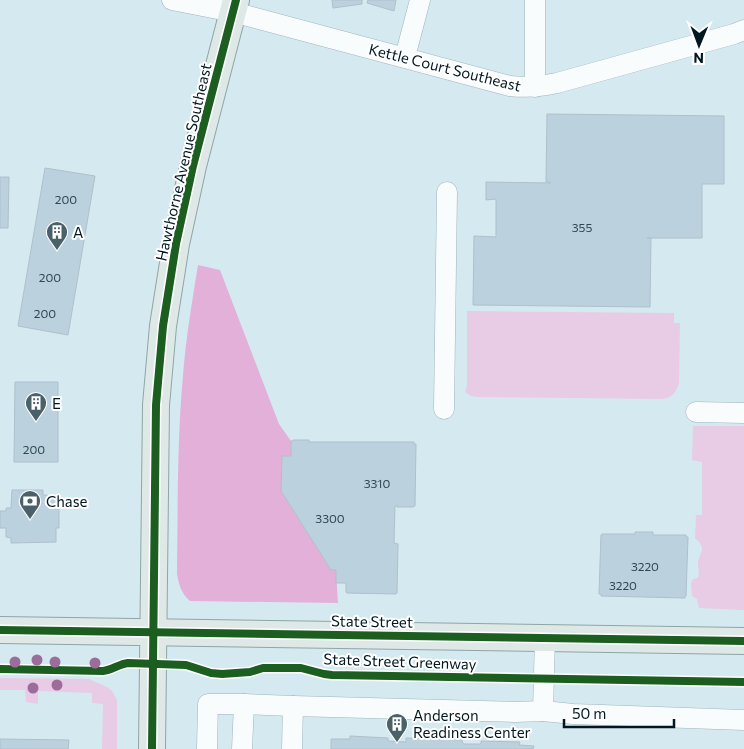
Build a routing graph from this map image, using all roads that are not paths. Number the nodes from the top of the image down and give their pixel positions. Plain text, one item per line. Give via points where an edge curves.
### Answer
1 (172, 0) edge
2 (420, 0) edge
3 (535, 0) edge
4 (234, 6) edge
5 (744, 30) edge
6 (405, 57) junction
7 (536, 87) junction
8 (447, 192) dead end
9 (444, 409) dead end
10 (696, 412) dead end
11 (744, 413) edge
12 (0, 630) edge
13 (153, 632) junction
14 (545, 638) junction
15 (744, 641) edge
16 (244, 704) junction
17 (293, 706) junction
18 (544, 711) junction
19 (744, 720) edge
20 (152, 749) edge
21 (207, 749) edge
22 (242, 749) edge
23 (292, 749) edge

1 - 4 street, Kettle Court Southeast
2 - 6 street
3 - 7 street
4 - 6 street, Kettle Court Southeast
4 - 13 main road, Hawthorne Avenue Southeast via 193,166 163,326 156,405
5 - 7 street, Kettle Court Southeast
6 - 7 street, Kettle Court Southeast via 510,86
8 - 9 street
10 - 11 street
12 - 13 main road, State Street
13 - 14 main road, State Street
13 - 20 main road, Hawthorne Avenue Southeast
14 - 15 main road, State Street
14 - 18 street
16 - 17 street
16 - 21 street via 208,704
16 - 22 street
17 - 18 street
17 - 23 street
18 - 19 street

